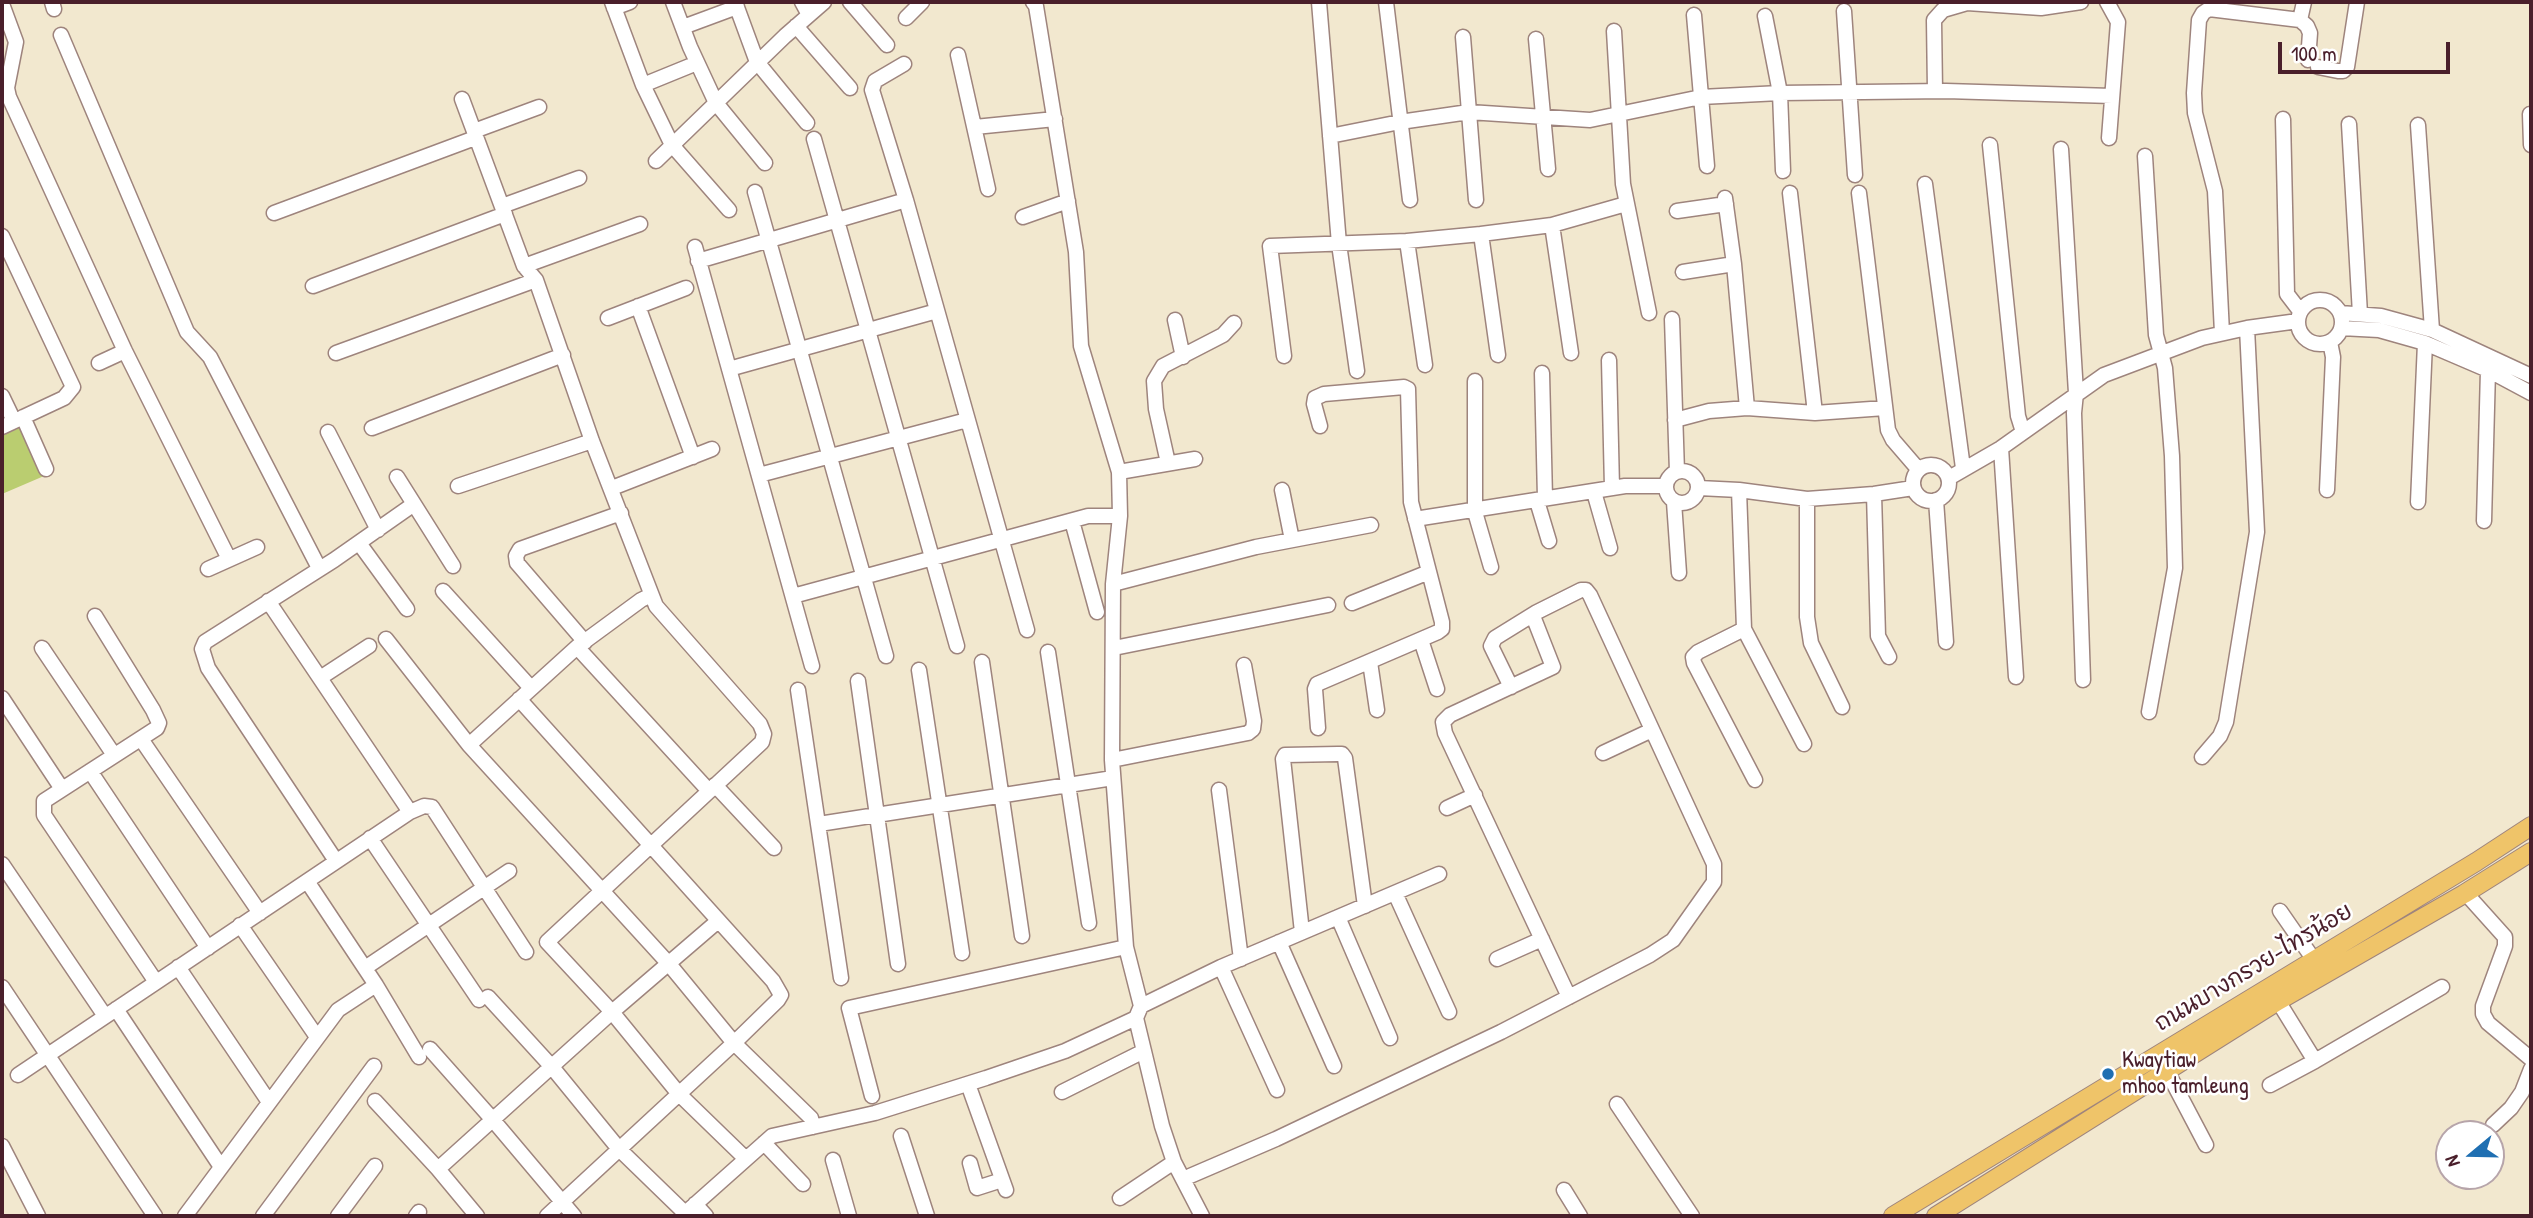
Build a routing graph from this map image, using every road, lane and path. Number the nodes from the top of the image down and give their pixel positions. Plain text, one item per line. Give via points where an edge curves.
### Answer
1 (630, 2) edge
2 (673, 2) edge
3 (802, 2) edge
4 (824, 2) edge
5 (850, 2) edge
6 (922, 2) edge
7 (1033, 2) edge
8 (1319, 2) edge
9 (1386, 2) edge
10 (1967, 2) edge
11 (2081, 2) edge
12 (2107, 2) edge
13 (2304, 2) edge
14 (2357, 2) edge
15 (2, 4) edge
16 (736, 4) edge
17 (613, 5) edge
18 (2041, 5) edge
19 (1844, 11) dead end
20 (808, 15) junction
21 (1694, 15) dead end
22 (1765, 16) dead end
23 (906, 18) dead end
24 (2300, 20) junction
25 (5, 23) edge
26 (796, 26) junction
27 (683, 27) junction
28 (1614, 31) dead end
29 (61, 35) dead end
30 (1463, 37) dead end
31 (1536, 39) dead end
32 (887, 44) dead end
33 (958, 55) dead end
34 (757, 62) junction
35 (697, 63) junction
36 (904, 64) dead end
37 (643, 85) junction
38 (850, 88) dead end
39 (1935, 91) junction
40 (1850, 92) junction
41 (1780, 93) junction
42 (2112, 96) junction
43 (1701, 97) junction
44 (462, 99) dead end
45 (716, 103) junction
46 (540, 107) dead end
47 (1469, 112) junction
48 (2529, 114) dead end
49 (1619, 115) junction
50 (1543, 117) junction
51 (1055, 119) junction
52 (2283, 119) dead end
53 (1400, 122) junction
54 (807, 123) dead end
55 (2349, 124) dead end
56 (2418, 125) dead end
57 (975, 127) junction
58 (475, 134) junction
59 (1330, 136) junction
60 (2109, 138) dead end
61 (814, 139) dead end
62 (672, 145) junction
63 (1990, 145) dead end
64 (2531, 145) edge
65 (2061, 149) dead end
66 (2145, 156) dead end
67 (656, 161) dead end
68 (765, 163) dead end
69 (1707, 166) dead end
70 (1548, 169) dead end
71 (1783, 171) dead end
72 (1855, 174) dead end
73 (579, 178) dead end
74 (1925, 184) dead end
75 (988, 188) dead end
76 (755, 192) dead end
77 (1790, 193) dead end
78 (1859, 193) dead end
79 (906, 200) junction
80 (1410, 200) dead end
81 (1476, 200) dead end
82 (1068, 201) junction
83 (1626, 204) junction
84 (503, 210) junction
85 (729, 210) dead end
86 (1677, 211) dead end
87 (274, 212) dead end
88 (1023, 217) dead end
89 (837, 220) junction
90 (640, 224) dead end
91 (1552, 225) junction
92 (1481, 234) junction
93 (2, 236) edge
94 (769, 240) junction
95 (1407, 241) junction
96 (1339, 244) junction
97 (1734, 264) junction
98 (524, 266) junction
99 (1683, 272) dead end
100 (536, 280) junction
101 (313, 286) dead end
102 (686, 288) dead end
103 (638, 306) junction
104 (936, 311) junction
105 (1648, 313) dead end
106 (2360, 314) junction
107 (2299, 316) junction
108 (608, 318) dead end
109 (1671, 318) dead end
110 (1175, 320) dead end
111 (2340, 321) junction
112 (1234, 323) dead end
113 (2247, 328) junction
114 (868, 330) junction
115 (2222, 333) junction
116 (2428, 337) junction
117 (2330, 342) junction
118 (800, 349) junction
119 (125, 351) junction
120 (2161, 352) junction
121 (1571, 353) dead end
122 (336, 354) dead end
123 (563, 355) junction
124 (1497, 355) dead end
125 (1284, 356) dead end
126 (1183, 357) junction
127 (1609, 360) dead end
128 (99, 363) dead end
129 (1425, 365) dead end
130 (729, 369) junction
131 (2488, 370) junction
132 (1357, 371) dead end
133 (1542, 373) dead end
134 (2531, 376) edge
135 (1475, 381) dead end
136 (2076, 393) junction
137 (2531, 393) edge
138 (2, 396) edge
139 (1747, 408) junction
140 (1885, 408) junction
141 (1815, 413) junction
142 (967, 419) junction
143 (1675, 420) junction
144 (13, 421) edge
145 (1320, 426) dead end
146 (372, 428) dead end
147 (328, 432) dead end
148 (2023, 432) junction
149 (898, 438) junction
150 (592, 441) junction
151 (2001, 448) junction
152 (712, 450) dead end
153 (830, 456) junction
154 (693, 457) junction
155 (1195, 459) dead end
156 (1168, 463) junction
157 (1963, 468) junction
158 (46, 469) dead end
159 (1917, 470) junction
160 (1119, 472) junction
161 (1677, 472) junction
162 (759, 475) junction
163 (397, 477) dead end
164 (1949, 478) junction
165 (458, 486) dead end
166 (1666, 486) junction
167 (612, 488) junction
168 (1612, 488) junction
169 (1699, 488) junction
170 (1913, 488) junction
171 (1282, 490) dead end
172 (2327, 490) dead end
173 (1739, 491) junction
174 (1594, 492) junction
175 (1874, 494) junction
176 (1541, 499) junction
177 (1807, 499) junction
178 (1936, 500) junction
179 (1674, 502) junction
180 (2418, 502) dead end
181 (414, 504) junction
182 (1475, 512) junction
183 (621, 513) junction
184 (1120, 516) junction
185 (1415, 519) junction
186 (1072, 521) junction
187 (2484, 521) dead end
188 (1371, 524) dead end
189 (378, 530) junction
190 (1001, 540) junction
191 (1292, 540) junction
192 (1549, 541) dead end
193 (359, 543) junction
194 (257, 547) dead end
195 (1610, 548) dead end
196 (229, 559) junction
197 (932, 559) junction
198 (453, 566) dead end
199 (1491, 567) dead end
200 (319, 568) junction
201 (208, 569) dead end
202 (1429, 572) junction
203 (1679, 573) dead end
204 (864, 577) junction
205 (1113, 584) junction
206 (443, 591) dead end
207 (652, 595) junction
208 (793, 596) junction
209 (268, 601) junction
210 (1352, 603) dead end
211 (1328, 605) dead end
212 (407, 609) dead end
213 (1097, 612) dead end
214 (96, 616) dead end
215 (1533, 616) junction
216 (1744, 629) junction
217 (1027, 630) dead end
218 (386, 639) dead end
219 (1421, 640) junction
220 (1946, 642) dead end
221 (581, 644) junction
222 (369, 646) dead end
223 (957, 646) dead end
224 (42, 648) dead end
225 (1114, 648) junction
226 (1048, 652) dead end
227 (886, 656) dead end
228 (1889, 657) dead end
229 (982, 662) dead end
230 (1370, 662) junction
231 (1244, 665) dead end
232 (812, 666) dead end
233 (919, 670) dead end
234 (2016, 677) dead end
235 (320, 678) junction
236 (2083, 680) dead end
237 (858, 681) dead end
238 (1511, 687) junction
239 (531, 688) junction
240 (1437, 689) dead end
241 (798, 690) dead end
242 (2, 698) edge
243 (519, 699) junction
244 (1842, 707) dead end
245 (1377, 710) dead end
246 (2149, 712) dead end
247 (1318, 728) dead end
248 (1653, 730) junction
249 (141, 739) junction
250 (1804, 744) dead end
251 (469, 745) junction
252 (1603, 753) dead end
253 (114, 755) junction
254 (2202, 757) dead end
255 (1112, 760) junction
256 (90, 771) junction
257 (1113, 778) junction
258 (1755, 780) dead end
259 (1068, 785) junction
260 (712, 788) junction
261 (62, 789) junction
262 (1219, 790) dead end
263 (1003, 795) junction
264 (1475, 795) junction
265 (939, 805) junction
266 (1447, 808) dead end
267 (410, 812) junction
268 (877, 815) junction
269 (819, 824) junction
270 (2531, 826) edge
271 (370, 838) junction
272 (650, 845) junction
273 (774, 848) dead end
274 (2531, 852) edge
275 (336, 861) junction
276 (2, 864) edge
277 (509, 871) dead end
278 (1439, 874) dead end
279 (307, 881) junction
280 (485, 887) junction
281 (603, 890) junction
282 (1395, 893) junction
283 (2464, 894) junction
284 (1365, 906) junction
285 (2280, 911) dead end
286 (260, 912) junction
287 (1338, 917) junction
288 (719, 921) junction
289 (1089, 923) dead end
290 (240, 925) junction
291 (428, 925) junction
292 (1302, 932) junction
293 (1022, 936) dead end
294 (1542, 939) junction
295 (1279, 942) junction
296 (208, 947) junction
297 (1126, 947) junction
298 (526, 952) dead end
299 (962, 953) dead end
300 (1241, 958) junction
301 (1497, 959) dead end
302 (2315, 960) junction
303 (670, 964) junction
304 (898, 964) dead end
305 (178, 967) junction
306 (1220, 967) junction
307 (365, 968) junction
308 (841, 978) dead end
309 (156, 982) junction
310 (376, 985) junction
311 (2442, 986) dead end
312 (2, 987) edge
313 (1569, 997) junction
314 (2278, 1001) junction
315 (1138, 1012) junction
316 (1449, 1012) dead end
317 (110, 1013) junction
318 (612, 1013) junction
319 (317, 1037) junction
320 (1390, 1038) dead end
321 (734, 1043) junction
322 (1144, 1051) junction
323 (48, 1055) junction
324 (2531, 1059) edge
325 (2315, 1060) junction
326 (374, 1066) dead end
327 (1335, 1066) dead end
328 (552, 1067) junction
329 (2531, 1069) edge
330 (2167, 1071) junction
331 (18, 1075) dead end
332 (968, 1084) junction
333 (2270, 1085) dead end
334 (1277, 1090) dead end
335 (1062, 1092) dead end
336 (679, 1094) junction
337 (872, 1096) dead end
338 (375, 1101) dead end
339 (269, 1102) junction
340 (1617, 1104) dead end
341 (493, 1120) junction
342 (2498, 1120) edge
343 (813, 1127) junction
344 (901, 1136) dead end
345 (764, 1143) junction
346 (2206, 1145) dead end
347 (2, 1146) edge
348 (619, 1149) junction
349 (746, 1159) junction
350 (833, 1160) dead end
351 (1174, 1162) junction
352 (997, 1163) junction
353 (374, 1166) dead end
354 (221, 1167) junction
355 (438, 1169) junction
356 (1183, 1179) junction
357 (803, 1184) dead end
358 (1564, 1190) dead end
359 (1120, 1198) dead end
360 (560, 1203) junction
361 (687, 1211) edge
362 (38, 1216) edge
363 (155, 1216) edge
364 (185, 1216) edge
365 (263, 1216) edge
366 (338, 1216) edge
367 (477, 1216) edge
368 (547, 1216) edge
369 (574, 1216) edge
370 (706, 1216) edge
371 (849, 1216) edge
372 (927, 1216) edge
373 (1202, 1216) edge
374 (1580, 1216) edge
375 (1692, 1216) edge
376 (1893, 1216) edge
377 (1936, 1216) edge

1 - 17 street
2 - 27 street
3 - 20 street
4 - 20 street
5 - 32 street
6 - 23 street
7 - 51 street
8 - 59 street
9 - 53 street
10 - 18 street
10 - 39 street via 1943,10 1934,20
11 - 18 street
12 - 42 street via 2118,22
13 - 24 street
14 - 24 street via 2343,71 2313,64 2310,33
15 - 25 street
16 - 27 street
16 - 34 street
17 - 37 street
19 - 40 street
20 - 26 street
21 - 43 street
22 - 41 street
24 - 115 street via 2209,9 2200,19 2195,113 2215,191
25 - 119 street via 16,42 9,97
26 - 34 street
26 - 38 street
27 - 35 street
28 - 49 street
29 - 200 street via 187,331 210,357
30 - 47 street
31 - 50 street
33 - 57 street
34 - 45 street
34 - 54 street
35 - 37 street
35 - 45 street
36 - 79 street via 875,81 872,90
37 - 62 street
39 - 40 street
39 - 42 street
40 - 41 street
40 - 72 street
41 - 43 street
41 - 71 street
42 - 60 street
43 - 49 street
43 - 69 street
44 - 58 street
45 - 62 street
45 - 68 street
46 - 58 street
47 - 50 street
47 - 53 street
47 - 81 street
48 - 64 street
49 - 50 street via 1590,120
49 - 83 street
50 - 70 street
51 - 57 street
51 - 82 street
52 - 107 street via 2287,294
53 - 59 street
53 - 80 street
55 - 106 street
56 - 116 street
57 - 75 street
58 - 84 street
58 - 87 street
59 - 96 street
61 - 89 street
62 - 67 street
62 - 85 street
63 - 148 street
65 - 136 street
66 - 120 street via 2156,335
73 - 84 street
74 - 157 street
76 - 94 street
77 - 141 street
78 - 140 street
79 - 89 street
79 - 104 street
82 - 88 street
82 - 160 street via 1081,346
83 - 91 street
83 - 105 street
84 - 98 street
84 - 101 street
86 - 97 street via 1726,201
89 - 94 street
89 - 114 street
90 - 98 street
91 - 92 street
91 - 121 street
92 - 95 street
92 - 124 street
93 - 144 street via 73,387 64,398
94 - 118 street
94 - 130 street via 697,254
95 - 96 street
95 - 129 street
96 - 125 street via 1269,246
96 - 132 street
97 - 99 street
97 - 139 street
98 - 100 street
100 - 122 street
100 - 123 street
102 - 103 street
103 - 108 street
103 - 154 street
104 - 114 street
104 - 142 street
106 - 111 street
106 - 116 street via 2381,316
107 - 111 street via 2319,299 2335,306
107 - 113 street
107 - 117 street via 2304,338
109 - 143 street
110 - 126 street
111 - 116 street
111 - 117 street
112 - 126 street via 1223,335
113 - 115 street
113 - 254 street via 2257,532 2225,722 2220,736
114 - 118 street
114 - 149 street
115 - 120 street
116 - 131 street
116 - 134 street
116 - 180 street
117 - 172 street
118 - 130 street
118 - 153 street
119 - 128 street
119 - 196 street
120 - 136 street via 2104,375
120 - 246 street via 2172,456 2175,568
123 - 146 street
123 - 150 street
126 - 156 street via 1163,366 1154,381
127 - 168 street
130 - 162 street
131 - 137 street
131 - 187 street
133 - 176 street
135 - 182 street
136 - 148 street
136 - 236 street
138 - 144 street
139 - 141 street
139 - 143 street
140 - 141 street
140 - 159 street via 1889,435
142 - 149 street
142 - 190 street
143 - 161 street
144 - 158 street
145 - 185 street via 1315,398 1324,394 1408,389
147 - 189 street
148 - 151 street
149 - 153 street
149 - 197 street
150 - 165 street
150 - 167 street
151 - 157 street
151 - 234 street
152 - 154 street
153 - 162 street
153 - 204 street
154 - 167 street
155 - 156 street
156 - 160 street
157 - 164 street
159 - 164 street via 1933,464
159 - 170 street
160 - 184 street
161 - 166 street
161 - 169 street via 1690,473
162 - 208 street
163 - 181 street
164 - 178 street via 1947,491
166 - 168 street
166 - 179 street
167 - 183 street
168 - 174 street
169 - 173 street
169 - 179 street via 1693,499
170 - 175 street
170 - 178 street via 1923,499
171 - 191 street
173 - 177 street
173 - 216 street
174 - 176 street
174 - 195 street
175 - 177 street
175 - 228 street via 1878,636
176 - 182 street
176 - 192 street
177 - 244 street via 1811,643
178 - 220 street
179 - 203 street
181 - 189 street
181 - 198 street
182 - 185 street
182 - 199 street
183 - 207 street
183 - 221 street via 520,549 516,556
184 - 186 street
184 - 205 street
185 - 202 street
186 - 190 street
186 - 213 street
188 - 191 street
189 - 193 street
190 - 197 street
190 - 217 street
191 - 205 street
193 - 200 street
193 - 212 street
194 - 196 street
196 - 201 street
197 - 204 street
197 - 223 street
200 - 209 street
202 - 210 street
202 - 219 street via 1442,629
204 - 208 street
204 - 227 street
205 - 225 street
206 - 239 street
207 - 221 street
207 - 260 street via 656,606 764,734 762,742
208 - 232 street
209 - 235 street
209 - 275 street via 205,642 203,658
211 - 225 street
214 - 249 street via 158,718 157,728
215 - 238 street via 1495,638 1491,646
215 - 238 street via 1553,667
215 - 248 street via 1586,590
216 - 250 street
216 - 258 street via 1693,657
218 - 251 street
219 - 230 street
219 - 240 street
221 - 239 street
221 - 260 street
222 - 235 street
224 - 253 street
225 - 255 street
226 - 259 street
229 - 263 street
230 - 245 street
230 - 247 street via 1317,684
231 - 255 street via 1254,721 1248,733
233 - 265 street
235 - 267 street
237 - 268 street
238 - 264 street via 1443,722
239 - 243 street
241 - 269 street
242 - 261 street
243 - 251 street
243 - 272 street
248 - 252 street
248 - 313 street via 1714,864 1714,882 1673,940
249 - 253 street
249 - 286 street
251 - 281 street
253 - 256 street
255 - 257 street
256 - 261 street
256 - 296 street
257 - 259 street
257 - 297 street
259 - 263 street
259 - 289 street
260 - 272 street
260 - 273 street
261 - 309 street via 44,802 44,815
262 - 300 street
263 - 265 street
263 - 293 street
264 - 266 street
264 - 294 street
265 - 268 street
265 - 299 street
267 - 271 street
267 - 280 street via 432,807
268 - 269 street
268 - 304 street
269 - 308 street
270 - 302 main road, ถนนบางกรวย-ไทรน้อย
271 - 275 street
271 - 291 street
272 - 281 street
272 - 288 street
274 - 283 main road, ถนนบางกรวย-ไทรน้อย
275 - 279 street
276 - 317 street
277 - 280 street
278 - 282 street
279 - 286 street
279 - 307 street
280 - 291 street
280 - 298 street
281 - 303 street
281 - 318 street via 547,942
282 - 284 street
282 - 316 street
283 - 314 main road, ถนนบางกรวย-ไทรน้อย
283 - 324 street via 2505,937 2483,1014
284 - 287 street
284 - 292 street via 1345,758 1342,754 1284,755
285 - 302 street
286 - 290 street
287 - 292 street
287 - 320 street
288 - 303 street
288 - 321 street via 781,995
290 - 296 street
290 - 319 street
291 - 307 street
291 - 328 street via 484,998
292 - 295 street
294 - 301 street
294 - 313 street
295 - 300 street
295 - 327 street
296 - 305 street
297 - 315 street
297 - 337 street via 849,1008
300 - 306 street
302 - 376 main road, ถนนบางกรวย-ไทรน้อย
303 - 318 street
303 - 321 street
305 - 309 street
305 - 339 street
306 - 315 street
306 - 334 street
307 - 310 street
309 - 317 street
310 - 319 street via 338,1010
310 - 341 street via 425,1053
311 - 325 street
312 - 323 street
313 - 356 street via 1288,1134
314 - 325 street
314 - 330 main road, ถนนบางกรวย-ไทรน้อย
315 - 322 street
315 - 332 street via 1065,1051
317 - 323 street
317 - 354 street
318 - 328 street
318 - 336 street
319 - 339 street
321 - 336 street
321 - 343 street via 811,1118
322 - 335 street
322 - 351 street
323 - 331 street
323 - 363 street
325 - 333 street
326 - 365 street
328 - 341 street
328 - 348 street
329 - 342 street via 2522,1092
330 - 346 street
330 - 377 main road, ถนนบางกรวย-ไทรน้อย
332 - 343 street
332 - 352 street
336 - 348 street
336 - 349 street
338 - 355 street
339 - 354 street
340 - 375 street
341 - 355 street
341 - 360 street
343 - 345 street via 772,1136
344 - 372 street
345 - 349 street
345 - 357 street
347 - 362 street
348 - 360 street
348 - 361 street
349 - 361 street
350 - 371 street
351 - 356 street
351 - 359 street
352 - 352 street via 1004,1185 978,1188 971,1168
353 - 366 street
354 - 364 street
355 - 367 street
356 - 373 street
358 - 374 street
360 - 368 street
360 - 369 street
361 - 370 street

